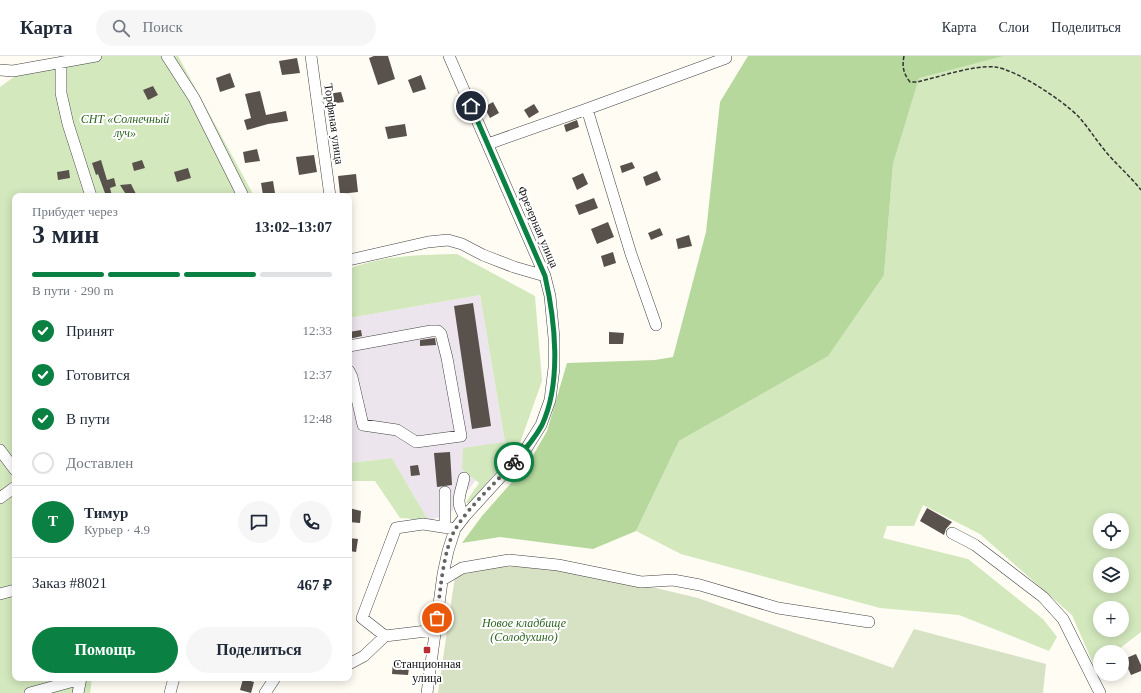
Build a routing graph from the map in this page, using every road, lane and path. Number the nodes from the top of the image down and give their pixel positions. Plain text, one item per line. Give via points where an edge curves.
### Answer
1 (96, 56) edge
2 (167, 56) edge
3 (311, 56) edge
4 (449, 56) edge
5 (904, 56) edge
6 (726, 58) dead end
7 (61, 62) junction
8 (0, 70) edge
9 (587, 109) junction
10 (488, 144) junction
11 (1141, 190) edge
12 (90, 193) edge
13 (242, 193) edge
14 (330, 193) edge
15 (352, 259) edge
16 (545, 276) junction
17 (656, 325) dead end
18 (352, 345) edge
19 (352, 377) edge
20 (0, 450) edge
21 (12, 466) edge
22 (464, 478) dead end
23 (12, 489) edge
24 (446, 492) dead end
25 (0, 498) edge
26 (465, 516) junction
27 (450, 529) junction
28 (952, 533) dead end
29 (442, 580) junction
30 (12, 591) edge
31 (0, 594) edge
32 (869, 622) dead end
33 (435, 630) junction
34 (385, 636) junction
35 (352, 662) edge
36 (71, 681) edge
37 (80, 681) edge
38 (173, 681) edge
39 (273, 681) edge
40 (30, 693) edge
41 (78, 693) edge
42 (170, 693) edge
43 (264, 693) edge
44 (427, 693) edge
45 (1100, 693) edge

1 - 7 street
2 - 13 street via 194,98
3 - 14 street, Торфяная улица
4 - 10 street, Фрезерная улица
5 - 11 path via 902,65 910,82 995,67 1007,70 1044,90 1078,116 1106,152
6 - 9 street
7 - 8 street via 13,71
7 - 12 street via 61,93
9 - 10 street
9 - 17 street via 631,254
10 - 16 street, Фрезерная улица
15 - 16 street via 448,240 514,267
16 - 26 street, Фрезерная улица via 550,296 554,368 542,425 526,449
18 - 19 street via 438,331 447,358 462,436 416,442 397,430 363,425
20 - 21 street
22 - 26 street via 458,504
23 - 25 street
24 - 27 street
26 - 27 street, Фрезерная улица
27 - 29 street
27 - 34 street via 423,524 396,528 362,618
28 - 45 street via 976,545 1042,597 1063,619
29 - 32 street via 462,568 509,560 558,565 641,582 673,580 700,585 778,608
29 - 33 street
30 - 31 street
33 - 34 street
33 - 44 street
34 - 35 street via 364,656
36 - 40 street
37 - 41 street
38 - 42 street
39 - 43 street

